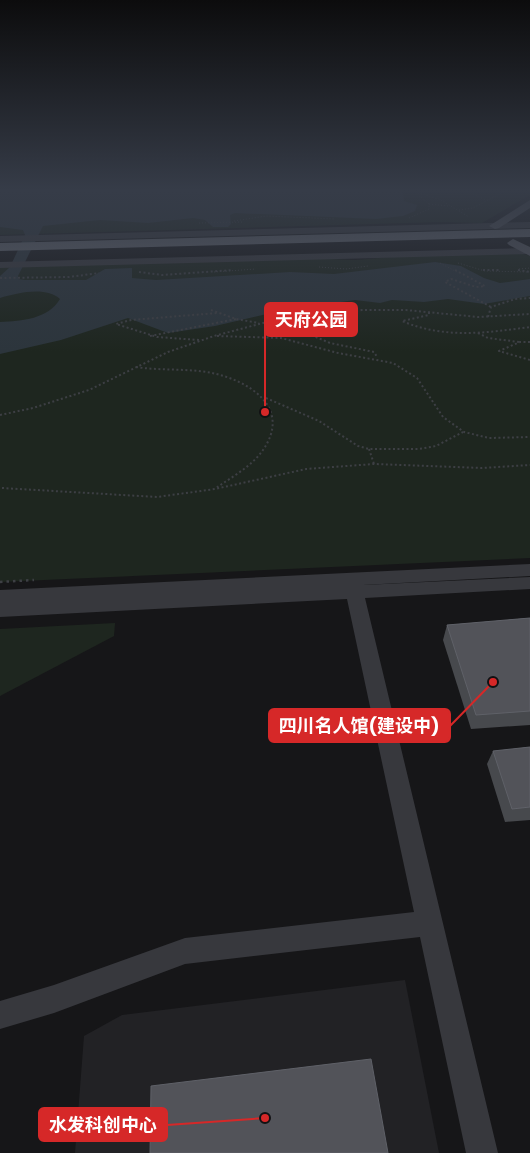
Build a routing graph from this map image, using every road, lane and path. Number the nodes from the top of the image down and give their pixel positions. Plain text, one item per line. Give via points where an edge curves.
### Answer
1 (168, 243) edge
2 (260, 243) edge
3 (529, 249) edge
4 (61, 250) junction
5 (8, 253) edge
6 (443, 261) dead end
7 (450, 261) dead end
8 (373, 265) dead end
9 (317, 267) dead end
10 (530, 268) edge
11 (258, 269) dead end
12 (514, 270) junction
13 (134, 272) dead end
14 (530, 272) edge
15 (101, 273) dead end
16 (0, 278) edge
17 (530, 298) edge
18 (491, 306) junction
19 (211, 310) dead end
20 (430, 312) junction
21 (217, 313) junction
22 (530, 314) edge
23 (312, 316) junction
24 (488, 317) junction
25 (236, 319) junction
26 (263, 323) junction
27 (530, 327) edge
28 (478, 333) junction
29 (148, 336) junction
30 (214, 336) junction
31 (203, 340) junction
32 (520, 342) junction
33 (530, 342) edge
34 (377, 357) junction
35 (530, 360) edge
36 (136, 367) junction
37 (264, 398) junction
38 (0, 415) edge
39 (464, 432) junction
40 (530, 437) edge
41 (370, 449) junction
42 (374, 464) junction
43 (530, 465) edge
44 (2, 488) dead end
45 (215, 489) junction
46 (530, 570) edge
47 (530, 583) edge
48 (354, 586) junction
49 (0, 597) edge
50 (0, 610) edge
51 (430, 923) junction
52 (0, 1015) edge
53 (482, 1153) edge

1 - 4 street
2 - 4 highway
3 - 4 street
4 - 5 highway
4 - 5 street
6 - 18 path via 437,261 485,286 451,279 445,282
7 - 12 path via 485,271
8 - 9 path via 346,269
10 - 12 path
11 - 13 path via 170,274
12 - 14 path
15 - 16 path
17 - 18 path
18 - 24 path
19 - 21 path
20 - 23 path via 362,310
20 - 24 path
20 - 28 path via 429,315 402,321 419,329
21 - 25 path
21 - 29 path via 116,324
22 - 24 path
23 - 26 path
23 - 34 path via 306,325 311,336 374,352
25 - 26 path
25 - 29 path
26 - 30 path
27 - 28 path
28 - 32 path via 488,338
29 - 31 path via 174,341
30 - 31 path
30 - 34 path via 290,340 334,352
31 - 36 path
32 - 33 path
32 - 35 path via 499,351
34 - 39 path via 417,375 436,407 451,424
36 - 37 path via 211,372 250,386
36 - 38 path via 89,390
37 - 41 path via 319,421 358,446
37 - 45 path via 270,408 271,437 254,461
39 - 40 path via 487,439
39 - 41 path via 436,446
41 - 42 path
42 - 43 path via 482,468
42 - 45 path via 306,469
44 - 45 path via 157,497
46 - 48 street
47 - 48 street
48 - 49 street
48 - 50 street
48 - 51 street
51 - 52 street via 184,951 54,999
51 - 53 street

